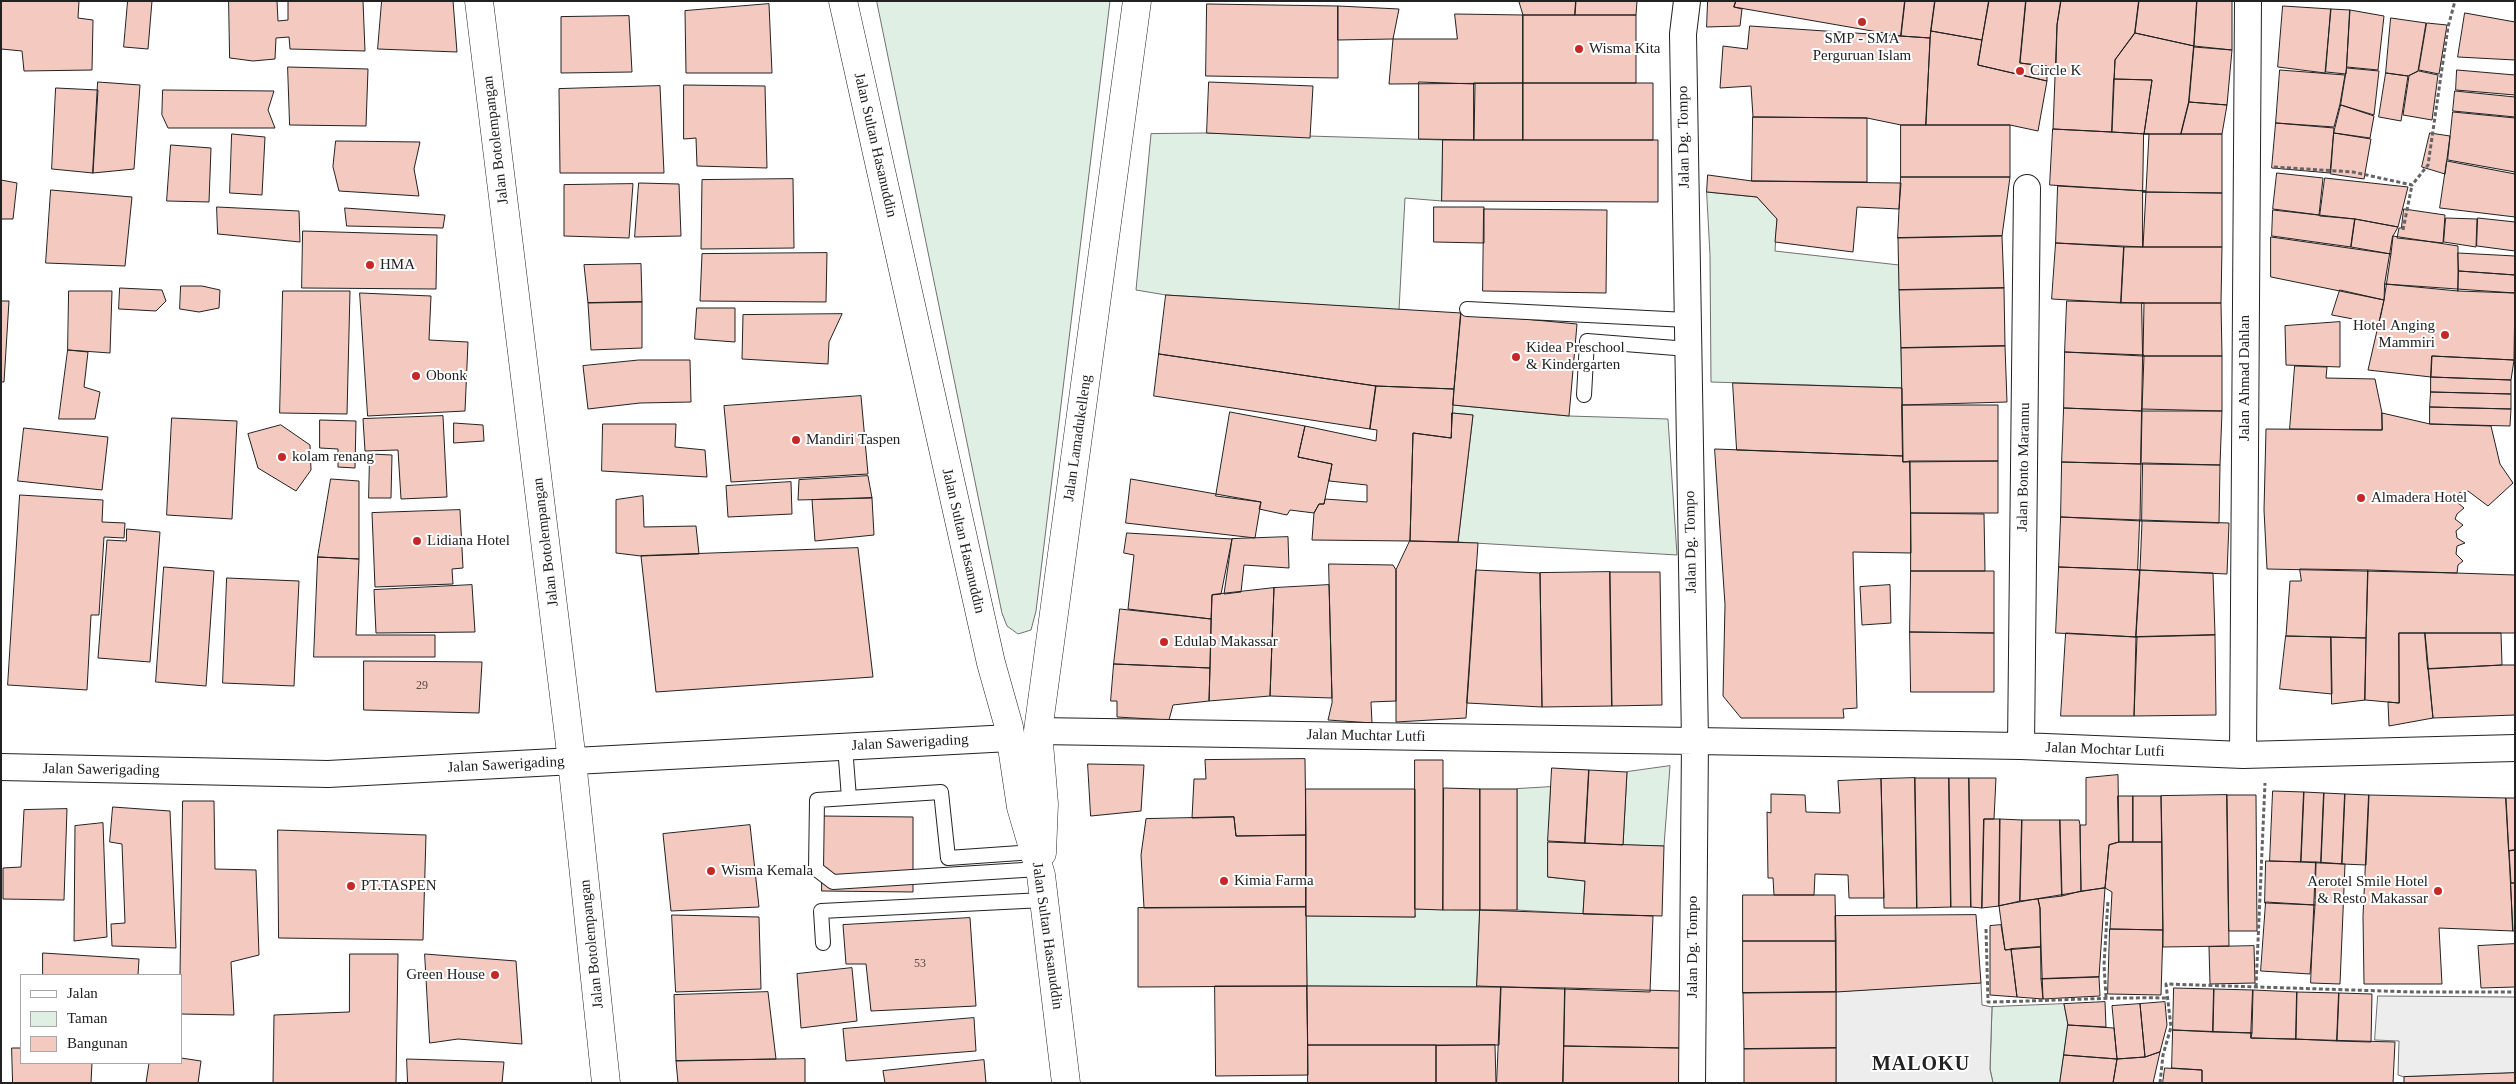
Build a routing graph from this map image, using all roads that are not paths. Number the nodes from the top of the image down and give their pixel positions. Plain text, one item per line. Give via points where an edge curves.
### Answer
1 (479, 1) edge
2 (843, 1) edge
3 (1137, 1) edge
4 (1687, 1) edge
5 (2248, 1) edge
6 (2027, 188) dead end
7 (1467, 309) dead end
8 (1687, 320) junction
9 (1688, 349) junction
10 (1584, 395) dead end
11 (1038, 731) junction
12 (1010, 738) junction
13 (1695, 741) junction
14 (845, 746) junction
15 (2021, 746) junction
16 (2515, 748) edge
17 (2254, 755) junction
18 (572, 761) junction
19 (1, 767) edge
20 (849, 798) junction
21 (1040, 874) junction
22 (823, 943) dead end
23 (606, 1083) edge
24 (1066, 1083) edge
25 (1692, 1083) edge

1 - 18 street, Jalan Botolempangan
2 - 12 street, Jalan Sultan Hasanuddin via 990,663
3 - 11 street, Jalan Lamadukelleng
4 - 8 street, Jalan Dg. Tompo via 1683,34
5 - 17 street, Jalan Ahmad Dahlan
6 - 15 street, Jalan Bonto Marannu
7 - 8 lane
8 - 9 street, Jalan Dg. Tompo
9 - 10 lane via 1587,341
9 - 13 street, Jalan Dg. Tompo
11 - 13 street, Jalan Muchtar Lutfi
11 - 21 street, Jalan Lamadukelleng via 1044,804
12 - 14 street, Jalan Sawerigading
12 - 21 street, Jalan Sultan Hasanuddin via 1021,807
13 - 15 street, Jalan Mochtar Lutfi
13 - 25 street, Jalan Dg. Tompo
14 - 18 street, Jalan Sawerigading
14 - 20 lane
15 - 17 street, Jalan Mochtar Lutfi
16 - 17 street, Jalan Mochtar Lutfi
18 - 19 street, Jalan Sawerigading via 328,774
18 - 23 street, Jalan Botolempangan
20 - 21 lane via 941,792 948,858
20 - 21 lane via 817,800 816,869 833,882
21 - 22 lane via 821,911
21 - 24 street, Jalan Sultan Hasanuddin

